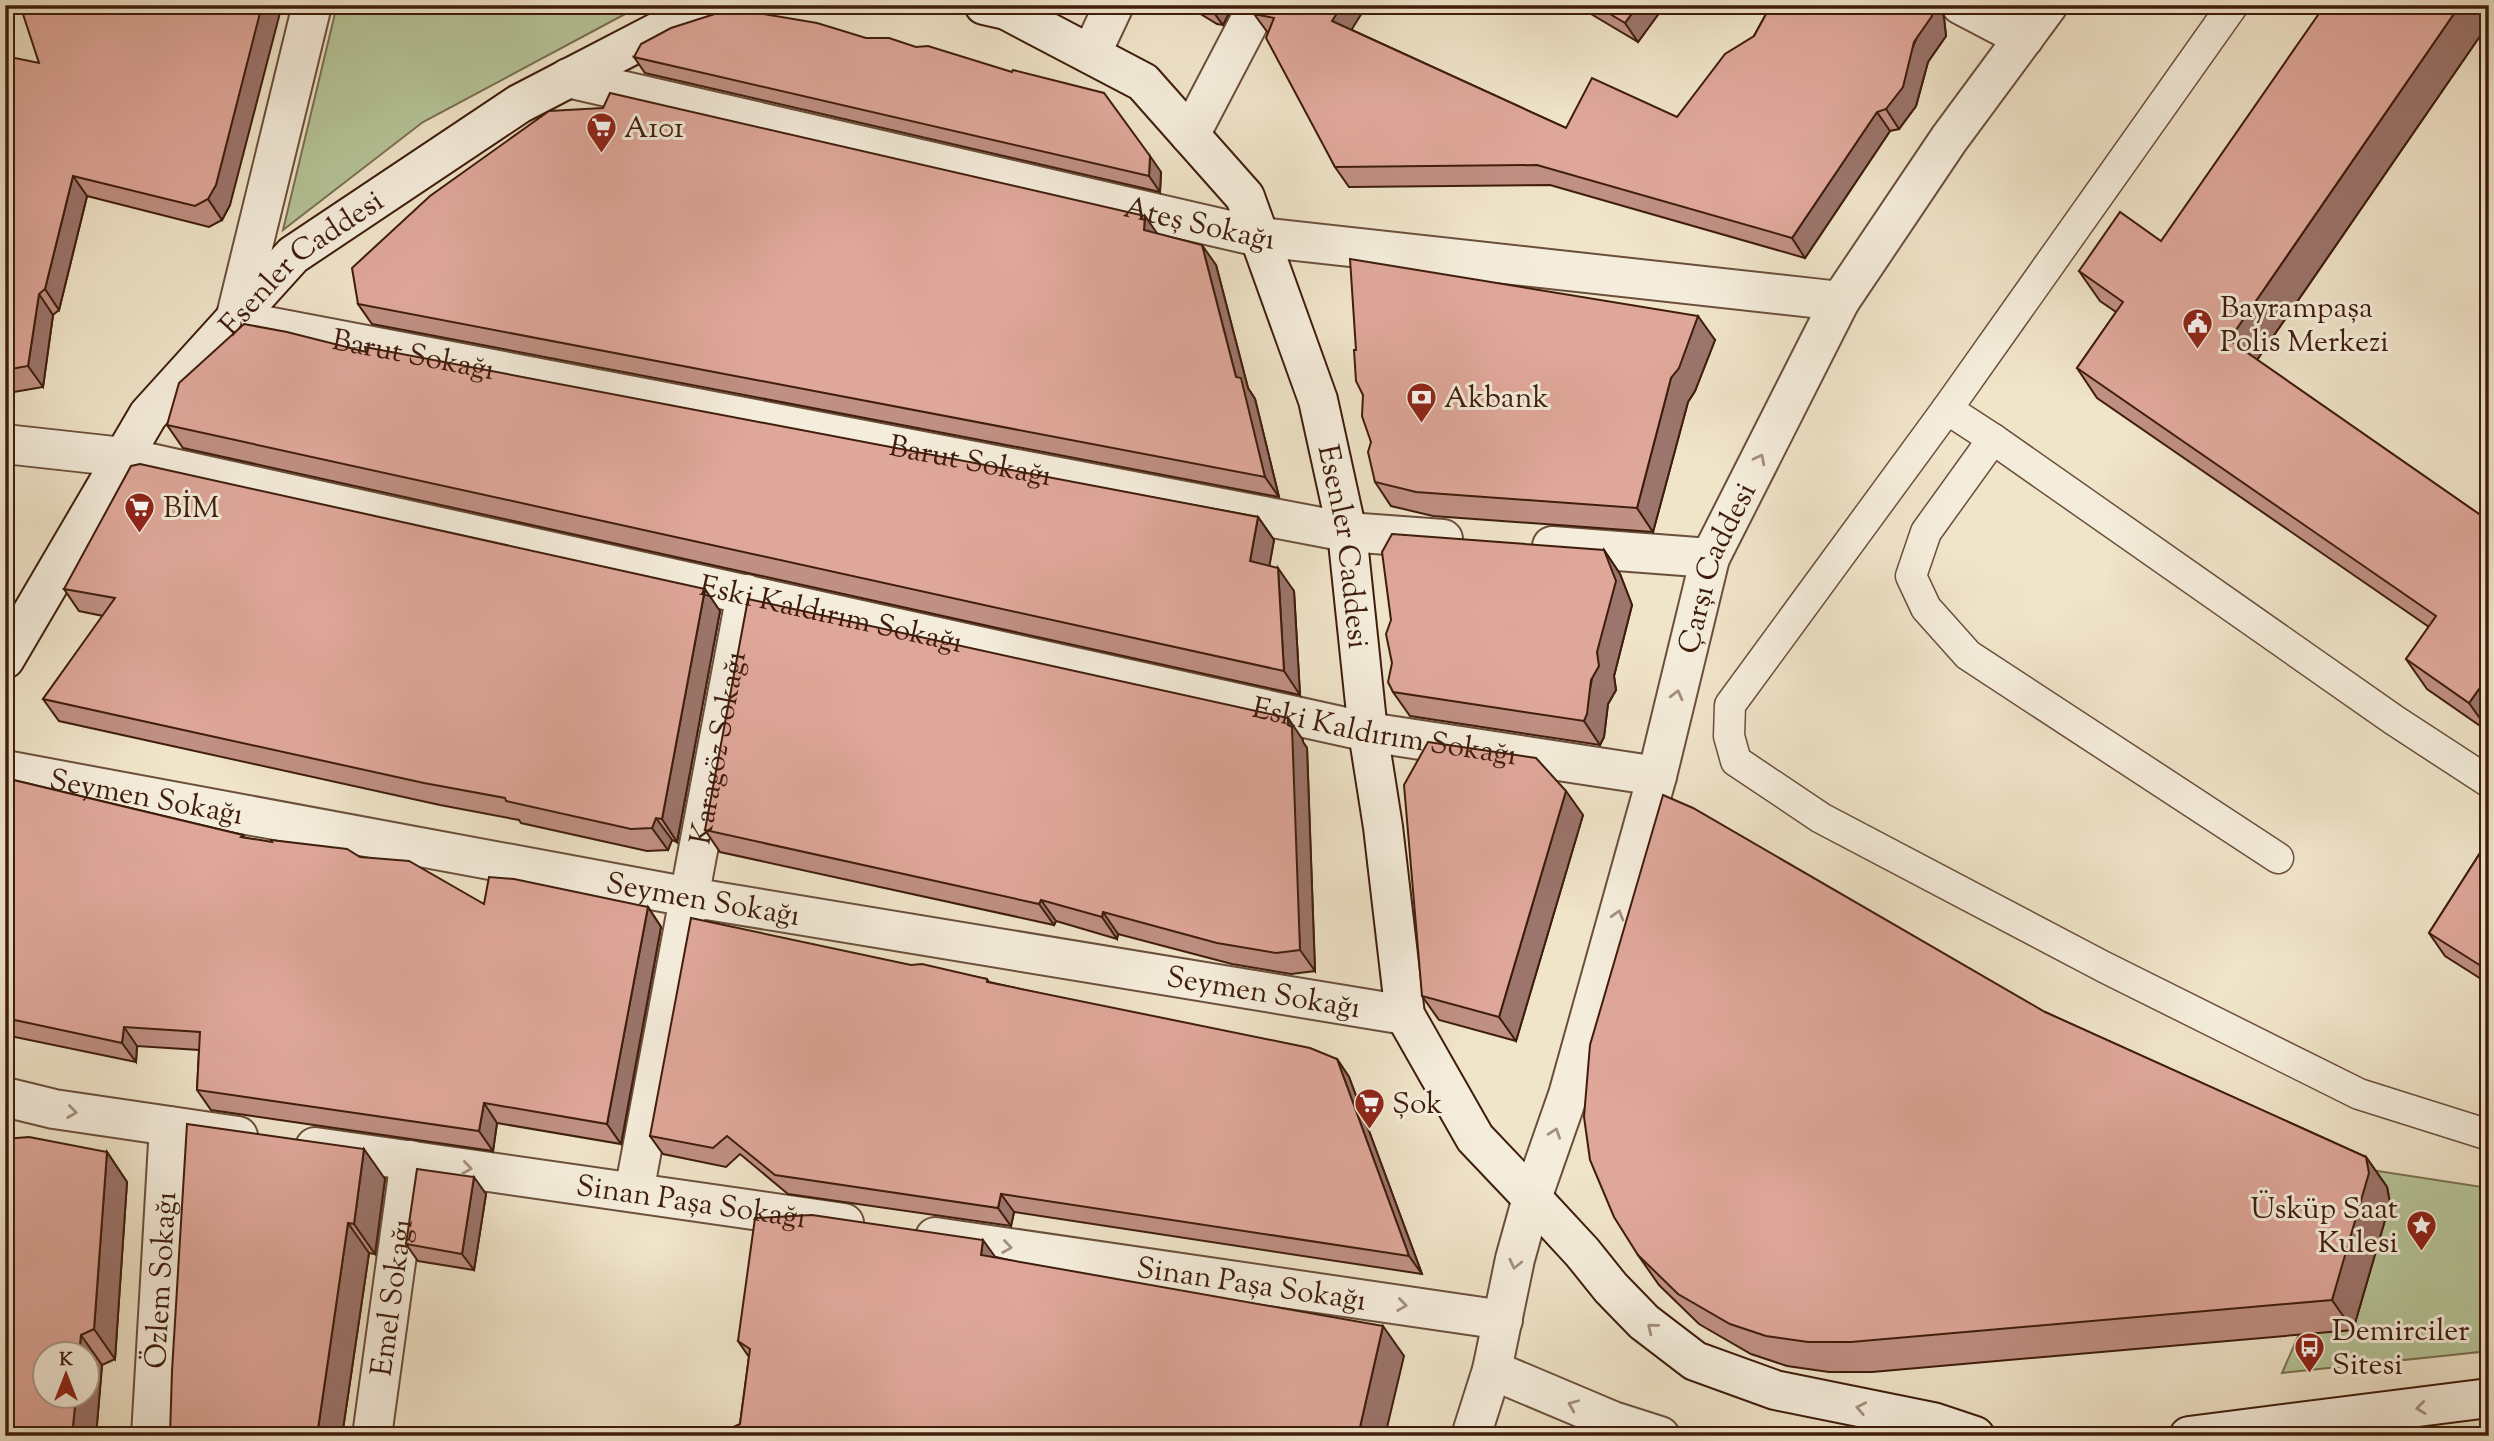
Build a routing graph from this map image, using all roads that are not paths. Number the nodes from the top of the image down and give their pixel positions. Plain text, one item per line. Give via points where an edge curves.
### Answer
1 (312, 5) edge
2 (724, 5) edge
3 (984, 5) edge
4 (1114, 5) edge
5 (1258, 5) edge
6 (1961, 5) edge
7 (2048, 5) edge
8 (2233, 5) edge
9 (2024, 38) junction
10 (1091, 54) junction
11 (568, 78) junction
12 (1190, 135) junction
13 (1259, 237) junction
14 (1840, 301) junction
15 (235, 320) junction
16 (1947, 409) junction
17 (1993, 439) junction
18 (5, 444) edge
19 (123, 457) junction
20 (1347, 532) junction
21 (1473, 541) edge
22 (1515, 544) edge
23 (1710, 558) junction
24 (746, 594) junction
25 (5, 659) edge
26 (1368, 732) junction
27 (5, 770) edge
28 (1657, 776) junction
29 (2489, 782) edge
30 (2278, 858) dead end
31 (689, 897) junction
32 (1405, 1014) junction
33 (5, 1097) edge
34 (169, 1126) junction
35 (2489, 1135) edge
36 (410, 1160) junction
37 (634, 1192) junction
38 (1532, 1198) junction
39 (1503, 1320) junction
40 (1492, 1370) junction
41 (2489, 1398) edge
42 (151, 1436) edge
43 (372, 1436) edge
44 (1471, 1436) edge
45 (1660, 1436) edge
46 (1975, 1436) edge
47 (2189, 1436) edge

1 - 15 street
2 - 11 street, Esenler Caddesi via 700,10
3 - 10 street, Esenler Caddesi via 1006,10
4 - 10 street
5 - 12 street
6 - 9 street
7 - 9 street, Çarşı Caddesi
8 - 16 lane
9 - 14 street, Çarşı Caddesi via 1949,139
10 - 12 street, Esenler Caddesi via 1143,82
11 - 13 street, Ateş Sokağı
11 - 15 street, Esenler Caddesi via 519,104 293,256
12 - 13 street, Esenler Caddesi via 1245,197
13 - 14 street, Ateş Sokağı
13 - 20 street, Esenler Caddesi via 1318,400
23 -> 14 street, Çarşı Caddesi
15 - 19 street, Esenler Caddesi via 148,415
15 - 20 street, Barut Sokağı
16 - 17 lane
16 - 35 lane via 1730,705 1728,736 1736,761 1821,818 2104,967 2360,1094
17 - 29 lane
17 - 30 lane via 1926,532 1911,576 1926,608 1968,655
18 - 19 street, Eski Kaldırım Sokağı
19 - 24 street, Eski Kaldırım Sokağı
19 - 25 street, Esenler Caddesi
20 - 21 street, Barut Sokağı
20 - 26 street, Esenler Caddesi
22 - 23 street
28 -> 23 street, Çarşı Caddesi
24 - 26 street, Eski Kaldırım Sokağı
24 - 31 street, Karagöz Sokağı
26 - 28 street, Eski Kaldırım Sokağı
26 - 32 street, Esenler Caddesi
27 - 31 street, Seymen Sokağı
38 -> 28 street, Çarşı Caddesi via 1568,1095
31 - 32 street, Seymen Sokağı
31 - 37 street, Karagöz Sokağı
32 - 38 street, Esenler Caddesi via 1475,1138
33 -> 34 street, Sinan Paşa Sokağı
34 - 36 street, Sinan Paşa Sokağı
34 - 42 street, Özlem Sokağı
36 -> 37 street, Sinan Paşa Sokağı
36 - 43 street, Emel Sokağı
37 -> 39 street, Sinan Paşa Sokağı
38 -> 39 street, Çarşı Caddesi
46 -> 38 street, Esenler Caddesi via 1933,1422 1775,1390 1695,1361 1644,1322
39 - 40 street, Çarşı Caddesi
40 - 44 street, Çarşı Caddesi
45 -> 40 street
41 -> 47 street

